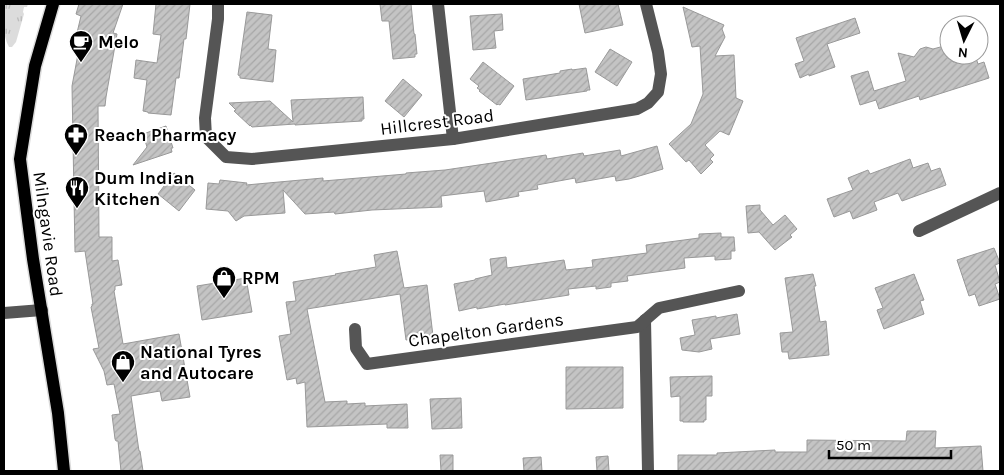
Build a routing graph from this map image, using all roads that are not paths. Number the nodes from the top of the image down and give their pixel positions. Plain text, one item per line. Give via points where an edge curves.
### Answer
1 (53, 4) edge
2 (218, 4) edge
3 (438, 4) edge
4 (646, 4) edge
5 (453, 139) junction
6 (1000, 193) edge
7 (919, 231) dead end
8 (739, 291) dead end
9 (42, 310) junction
10 (4, 313) edge
11 (645, 320) junction
12 (355, 329) dead end
13 (64, 471) edge
14 (648, 471) edge

1 - 9 main road, Milngavie Road via 35,66 20,159
2 - 5 street, Hillcrest Road via 205,118 206,136 226,157 252,159
3 - 5 street
4 - 5 street, Hillcrest Road via 661,74 658,92 648,103 637,110
6 - 7 street
8 - 11 street, Chapelton Gardens via 660,308
9 - 10 street
9 - 13 main road, Milngavie Road
11 - 12 street, Chapelton Gardens via 638,327 367,364 356,348
11 - 14 street

